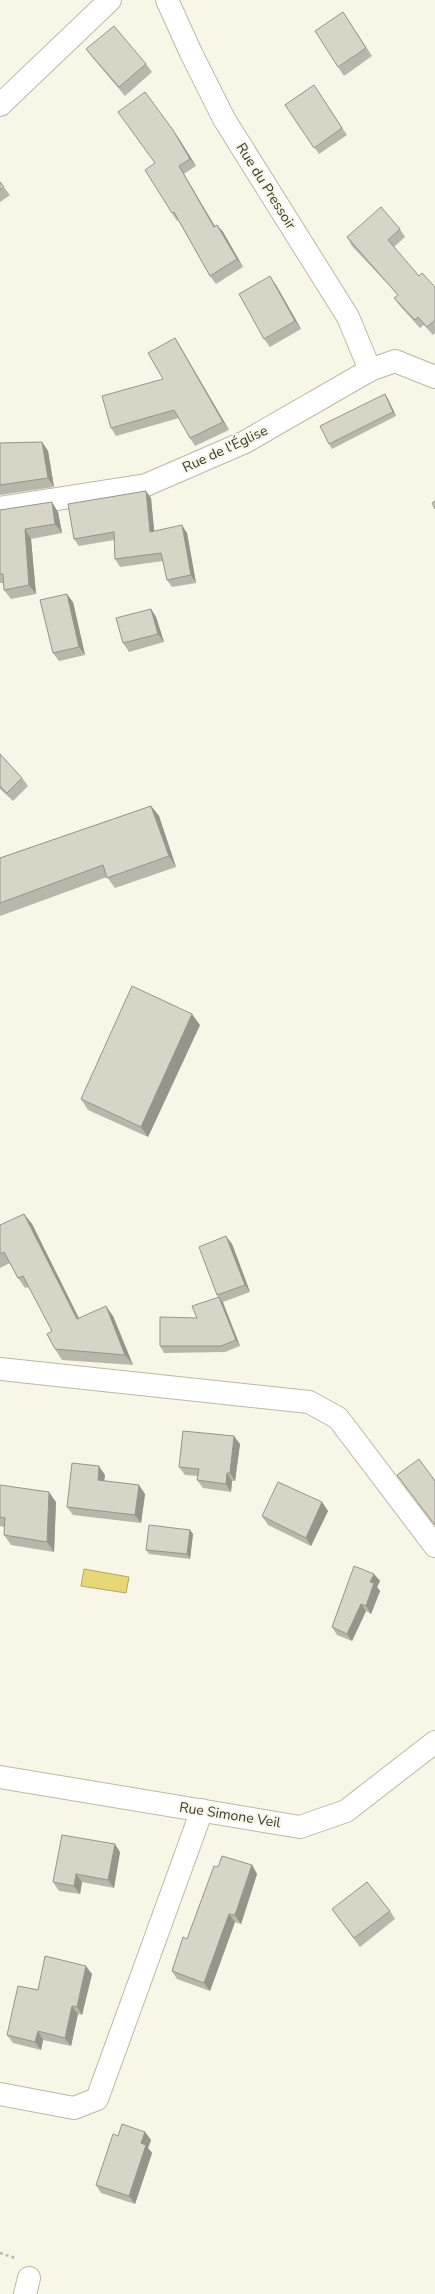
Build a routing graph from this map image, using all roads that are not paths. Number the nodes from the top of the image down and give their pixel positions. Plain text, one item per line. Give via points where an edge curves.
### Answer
1 (110, 0) edge
2 (167, 0) edge
3 (0, 105) edge
4 (370, 370) junction
5 (435, 377) edge
6 (0, 508) edge
7 (0, 1369) edge
8 (435, 1546) edge
9 (435, 1742) edge
10 (0, 1777) edge
11 (202, 1810) junction
12 (0, 2094) edge

1 - 3 street
2 - 4 street, Rue du Pressoir via 224,119 348,317
4 - 5 street, Rue de l'Église via 395,361
4 - 6 street, Rue de l'Église via 245,442 146,485
7 - 8 street via 309,1402 338,1418
9 - 11 street, Rue Simone Veil via 346,1811 300,1827
10 - 11 street, Rue Simone Veil
11 - 12 street via 97,2099 74,2108

